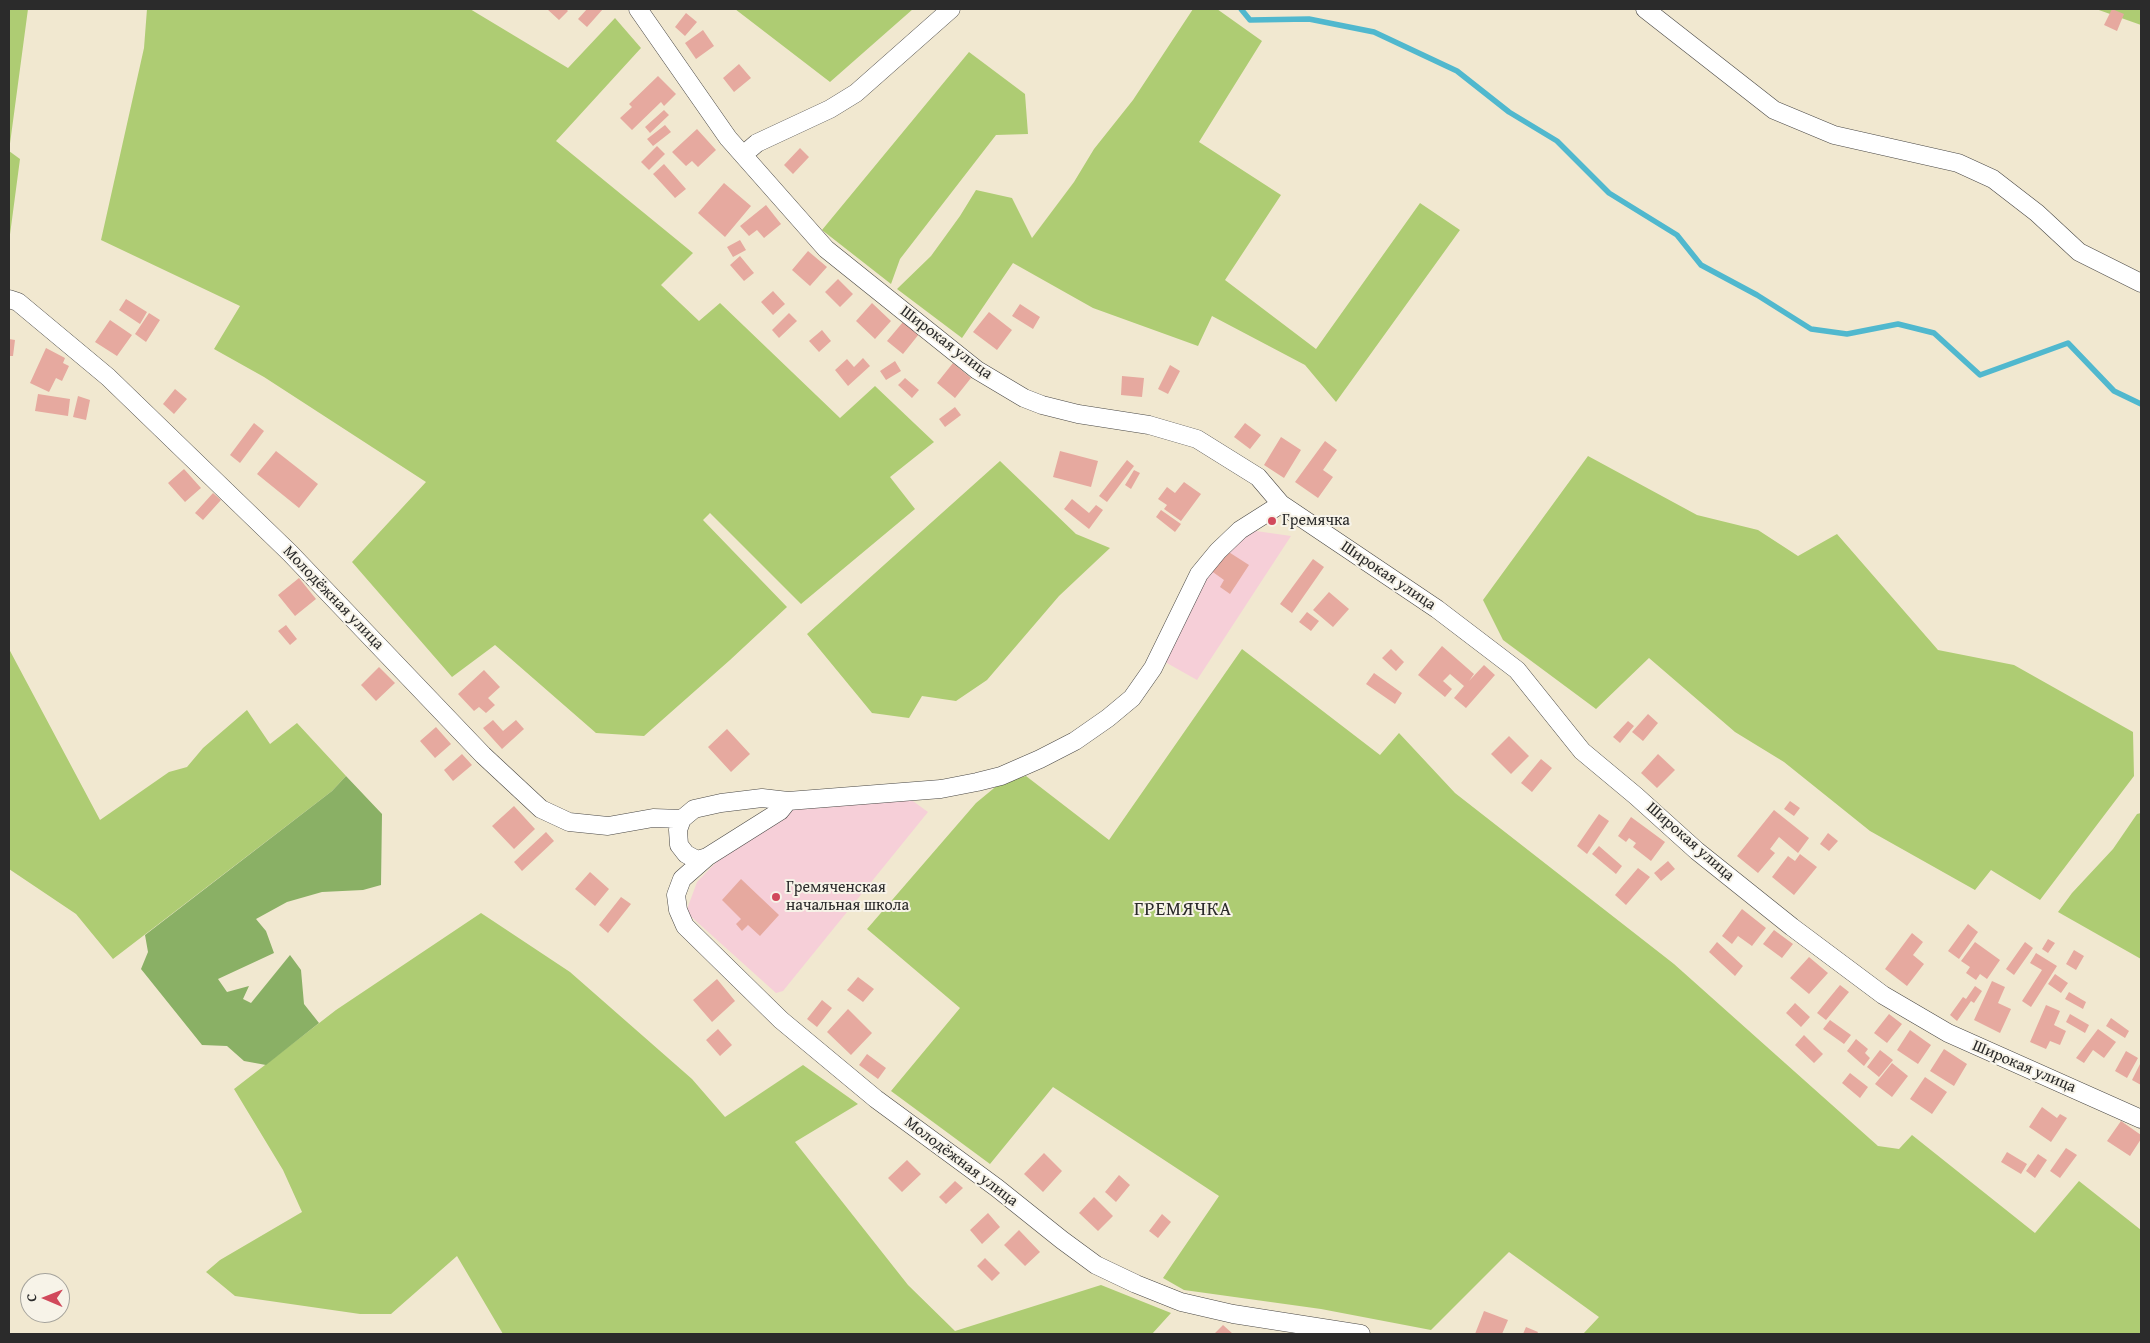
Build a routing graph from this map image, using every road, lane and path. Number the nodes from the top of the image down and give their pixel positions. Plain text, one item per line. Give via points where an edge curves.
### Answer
1 (638, 9) edge
2 (951, 9) edge
3 (1645, 9) edge
4 (743, 156) junction
5 (2141, 283) edge
6 (9, 299) edge
7 (1281, 504) junction
8 (788, 801) junction
9 (682, 818) junction
10 (707, 857) junction
11 (2141, 1119) edge
12 (1362, 1334) edge

1 - 4 street, Широкая улица
2 - 4 street via 856,94 757,143
3 - 5 street via 1774,110 1834,135 1958,163 1993,179 2037,213 2079,252
4 - 7 street, Широкая улица via 826,249 976,370 1042,405 1149,425 1197,439 1258,476
6 - 9 street, Молодёжная улица via 18,302 108,377 290,553 483,755 541,809 569,822 608,826 653,818
7 - 8 street via 1240,530 1218,551 1199,574 1153,668 1132,698 1075,741 1009,773 977,782 941,789
7 - 11 street, Широкая улица via 1437,609 1517,670 1582,751 1697,851 1883,995 1948,1034
8 - 9 street via 762,798 721,803 694,809
8 - 10 street, Молодёжная улица via 780,811
9 - 10 street via 678,830 679,845 697,860
10 - 12 street, Молодёжная улица via 682,879 676,895 685,926 781,1020 876,1099 1096,1265 1182,1302 1233,1314

